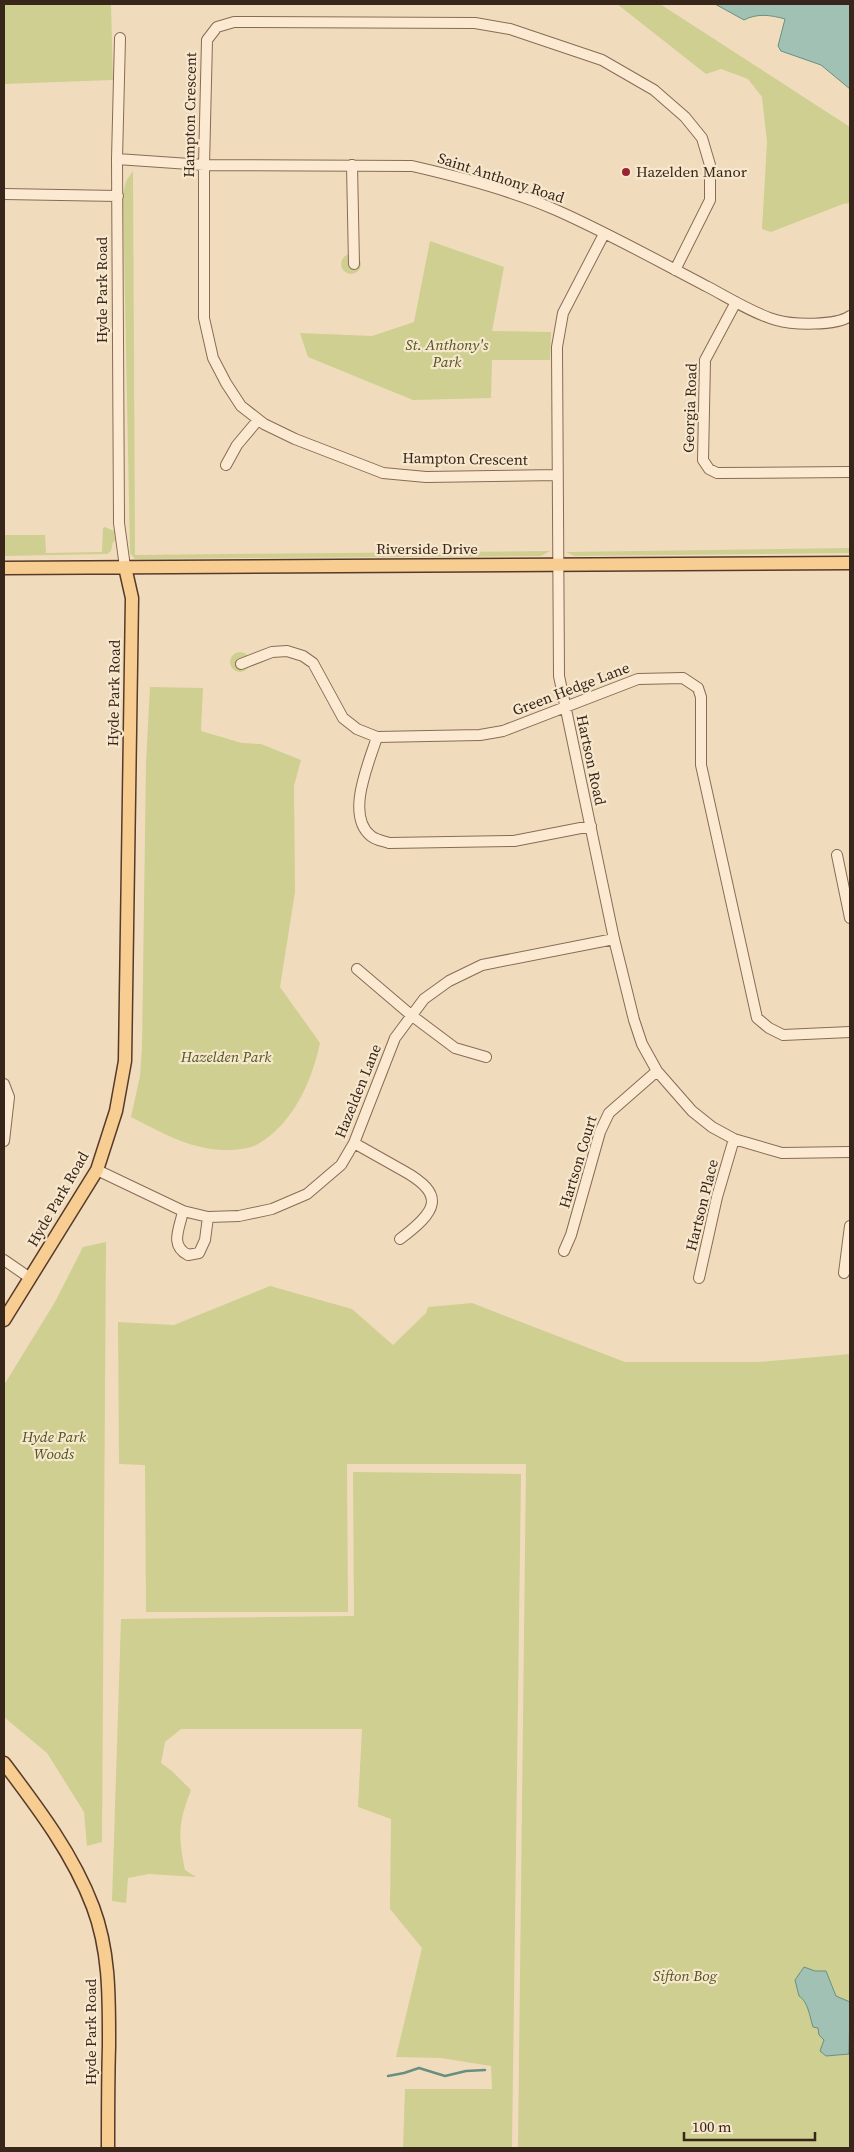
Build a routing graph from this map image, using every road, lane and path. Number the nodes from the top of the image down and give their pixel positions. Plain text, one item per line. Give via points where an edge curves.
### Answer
1 (120, 38) dead end
2 (117, 159) junction
3 (352, 164) junction
4 (204, 165) junction
5 (4, 194) edge
6 (118, 196) junction
7 (604, 234) junction
8 (354, 264) dead end
9 (675, 270) junction
10 (736, 302) junction
11 (850, 316) edge
12 (258, 420) junction
13 (226, 465) dead end
14 (850, 472) edge
15 (558, 475) junction
16 (850, 563) edge
17 (559, 565) junction
18 (125, 567) junction
19 (4, 568) edge
20 (241, 664) dead end
21 (565, 708) junction
22 (377, 737) junction
23 (591, 826) junction
24 (837, 855) dead end
25 (850, 918) edge
26 (614, 939) junction
27 (358, 969) dead end
28 (412, 1015) junction
29 (850, 1032) edge
30 (486, 1057) dead end
31 (657, 1071) junction
32 (4, 1084) edge
33 (734, 1139) junction
34 (4, 1141) edge
35 (354, 1144) junction
36 (850, 1152) edge
37 (97, 1170) junction
38 (183, 1211) junction
39 (208, 1216) junction
40 (850, 1226) edge
41 (400, 1239) dead end
42 (564, 1251) dead end
43 (4, 1260) edge
44 (844, 1273) dead end
45 (30, 1278) junction
46 (699, 1278) dead end
47 (4, 1320) edge
48 (4, 1763) edge
49 (108, 2148) edge

1 - 2 street, Hyde Park Road
2 - 4 street, Saint Anthony Road
2 - 6 street, Hyde Park Road
3 - 4 street, Saint Anthony Road
3 - 7 street, Saint Anthony Road via 412,166 445,174 556,210
3 - 8 street
4 - 9 street, Hampton Crescent via 207,40 218,26 234,22 428,22 475,23 510,29 602,60 654,90 685,117 702,138 710,165 710,200
4 - 12 street, Hampton Crescent via 204,318 213,358 226,383 241,406
5 - 6 street
6 - 18 street, Hyde Park Road via 119,523
7 - 9 street, Saint Anthony Road
7 - 15 street, Hartson Road via 563,313 557,347
9 - 10 street, Saint Anthony Road
10 - 11 street, Saint Anthony Road via 776,320 812,323 844,320
10 - 14 street, Georgia Road via 705,360 703,460 709,469 717,473
12 - 13 street via 237,445
12 - 15 street, Hampton Crescent via 295,439 383,473 426,477
15 - 17 street, Hartson Road
16 - 17 main road, Riverside Drive
17 - 18 main road, Riverside Drive
17 - 21 street, Hartson Road via 559,676
18 - 19 main road, Riverside Drive
18 - 37 main road, Hyde Park Road via 132,598 125,1061 116,1111
20 - 22 street, Green Hedge Lane via 272,652 287,651 303,656 313,663 343,718 357,729
21 - 22 street, Green Hedge Lane via 503,731 480,735
21 - 23 street, Hartson Road
21 - 29 street, Green Hedge Lane via 638,679 683,678 698,688 701,697 701,765 757,1018 783,1034
22 - 23 street via 358,811 364,829 372,837 389,843 514,841
23 - 26 street, Hartson Road
24 - 25 street
26 - 28 street, Hazelden Lane via 482,965 448,980 424,999
26 - 31 street, Hartson Road via 634,1020 642,1044
27 - 28 street
28 - 30 street via 455,1048
28 - 35 street, Hazelden Lane via 396,1038
31 - 33 street, Hartson Road via 692,1111
31 - 42 street, Hartson Court via 609,1113 600,1132
32 - 34 street via 9,1097
33 - 36 street, Hartson Road via 782,1153
33 - 46 street, Hartson Place
35 - 39 street, Hazelden Lane via 341,1165 308,1194 272,1209 239,1216
35 - 41 street via 421,1180 430,1190 431,1208 418,1225
37 - 38 street, Hazelden Lane
37 - 45 main road, Hyde Park Road
38 - 39 street, Hazelden Lane
38 - 39 street via 176,1240 180,1251 188,1255 199,1253 205,1240
40 - 44 street
43 - 45 street
45 - 47 main road, Hyde Park Road
48 - 49 main road, Hyde Park Road via 70,1858 93,1907 102,1940 109,1983

